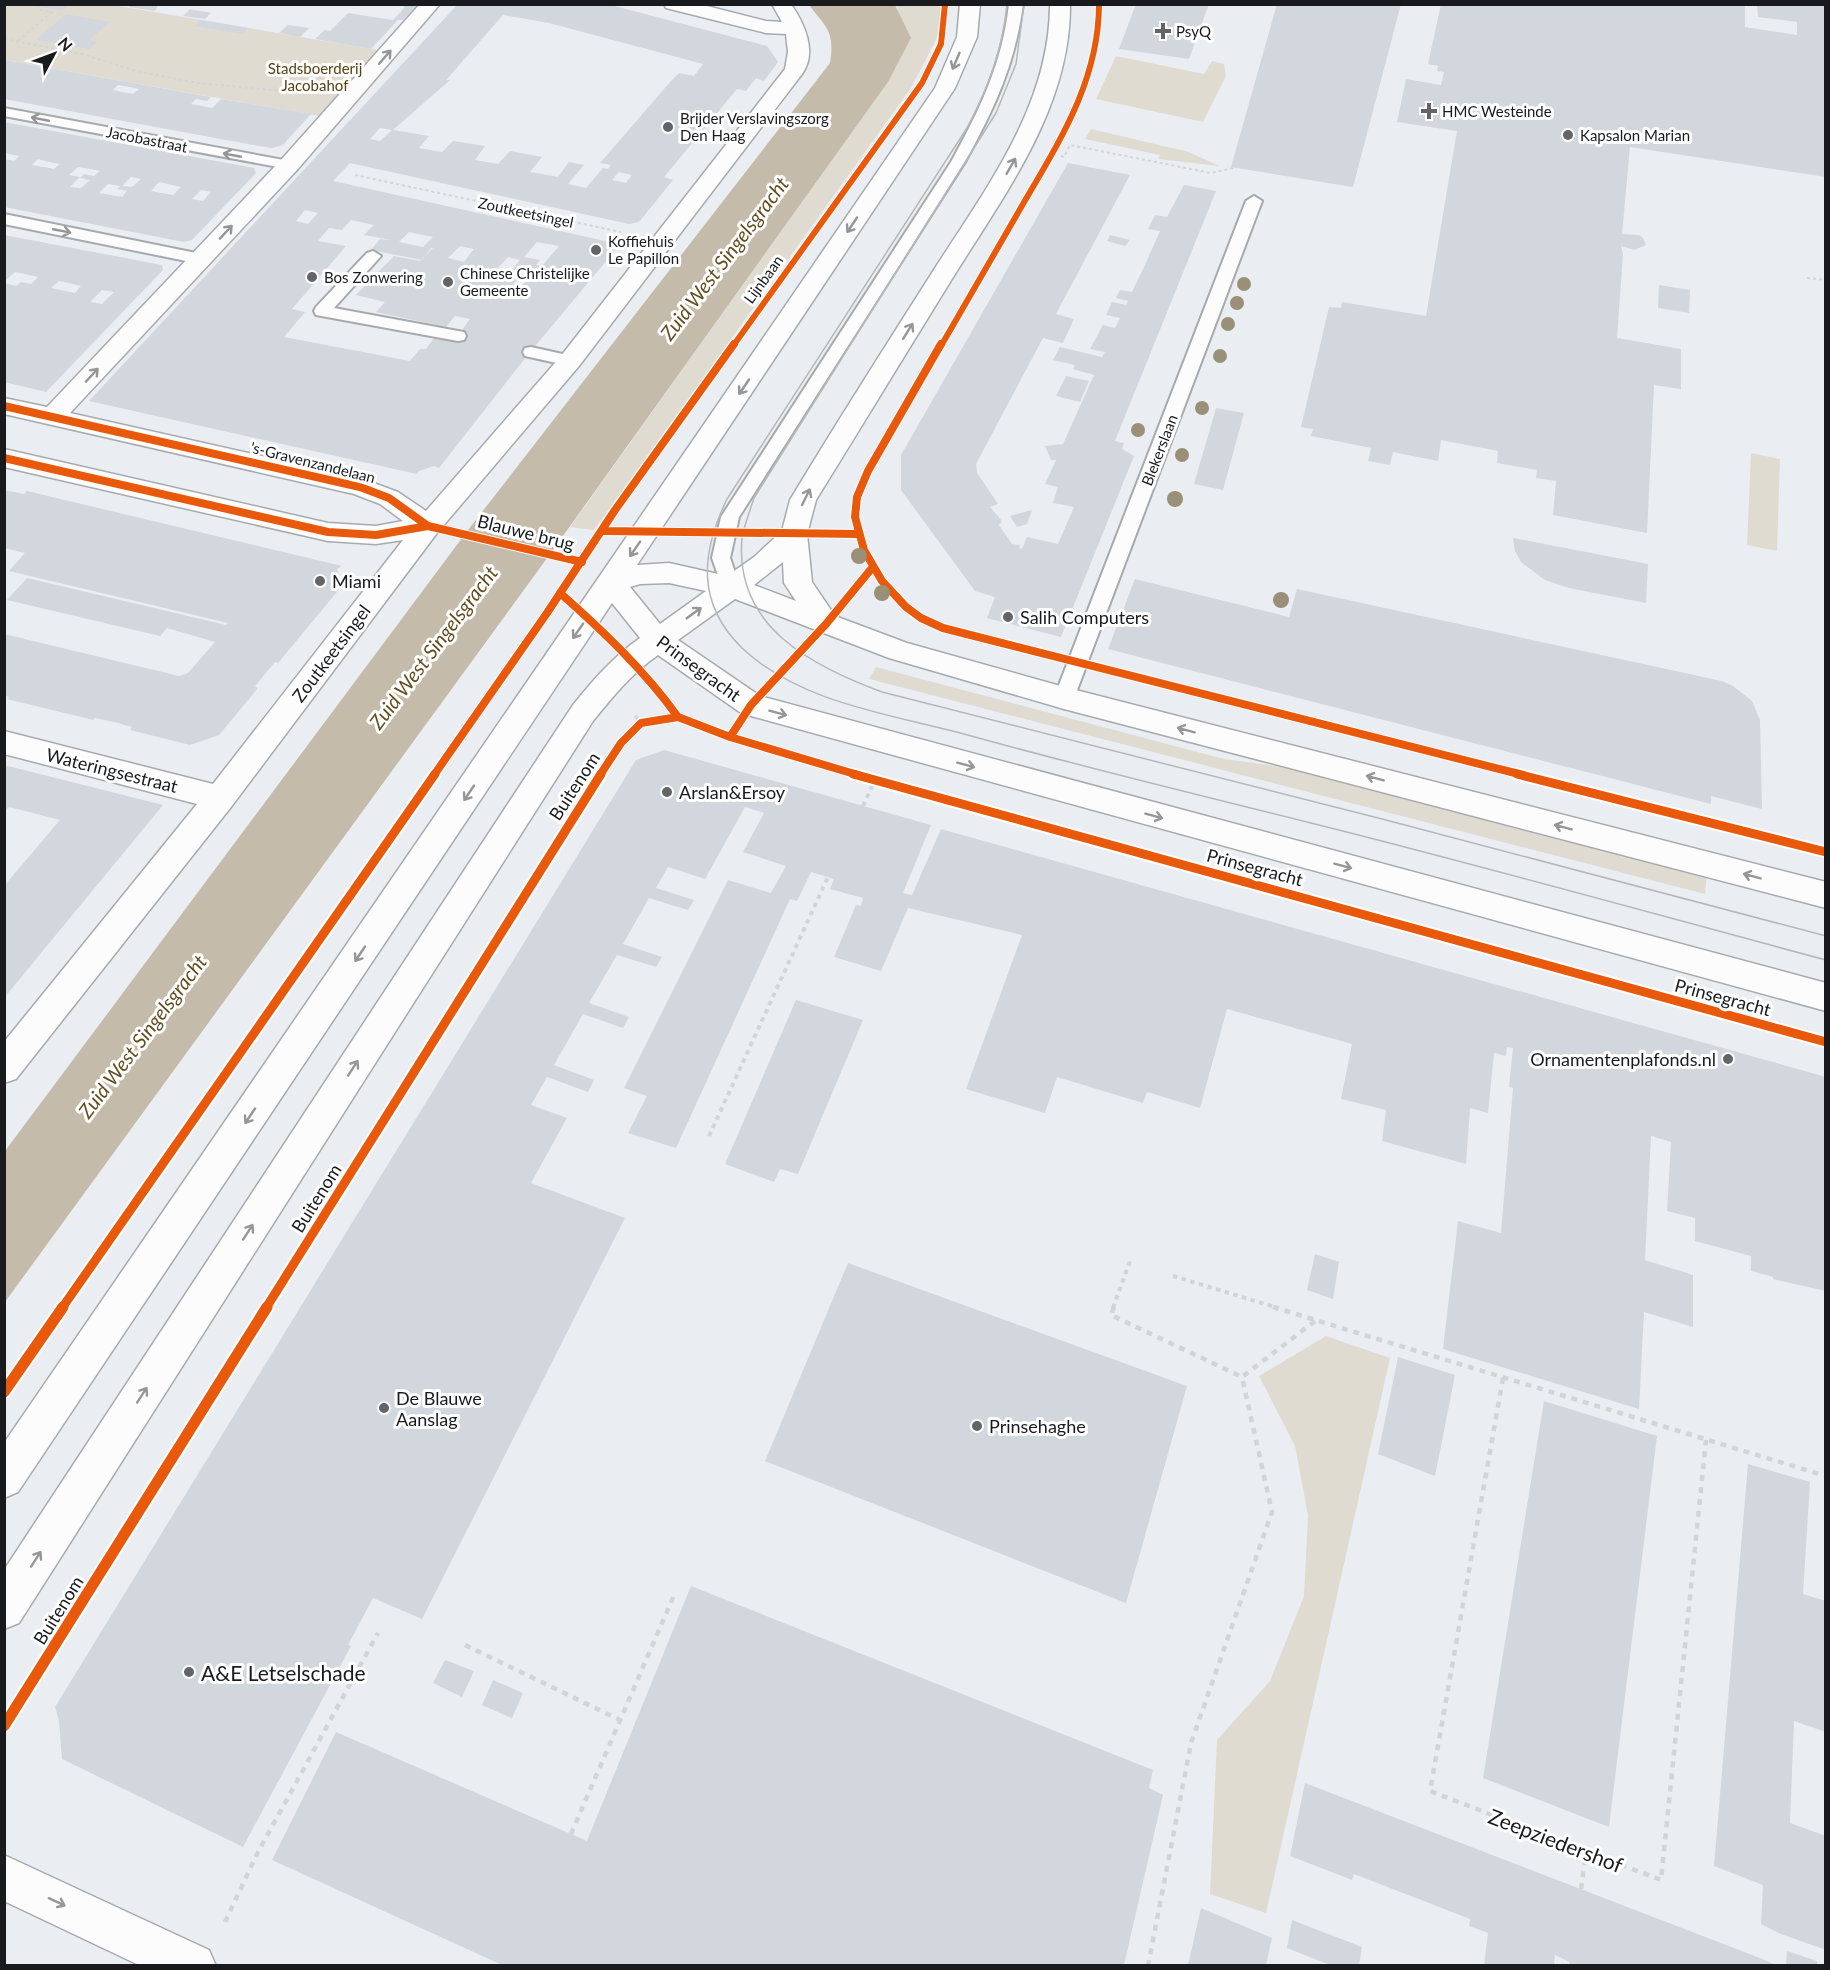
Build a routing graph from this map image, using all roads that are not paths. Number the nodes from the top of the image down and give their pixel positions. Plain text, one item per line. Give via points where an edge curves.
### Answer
1 (431, 4) edge
2 (674, 4) edge
3 (781, 4) edge
4 (970, 4) edge
5 (1016, 4) edge
6 (1060, 4) edge
7 (796, 28) junction
8 (4, 112) edge
9 (289, 165) junction
10 (1254, 201) dead end
11 (4, 219) edge
12 (373, 256) dead end
13 (201, 259) junction
14 (458, 336) dead end
15 (531, 352) dead end
16 (570, 361) junction
17 (4, 406) edge
18 (52, 417) junction
19 (152, 440) junction
20 (4, 458) edge
21 (113, 483) junction
22 (428, 526) junction
23 (794, 534) junction
24 (611, 583) junction
25 (731, 587) junction
26 (826, 624) junction
27 (657, 640) junction
28 (1064, 698) junction
29 (4, 742) edge
30 (220, 798) junction
31 (1826, 896) edge
32 (1826, 997) edge
33 (4, 1068) edge
34 (4, 1478) edge
35 (4, 1608) edge
36 (4, 1877) edge
37 (193, 1965) edge

9 -> 1 street
2 - 7 street via 766,27
3 - 7 street, Zoutkeetsingel
4 -> 24 street via 967,37 945,88
5 - 25 lane via 1013,39 987,111 729,517 720,558
23 -> 6 street via 803,500 1012,164 1034,122 1043,104 1055,56
7 - 16 street, Zoutkeetsingel via 799,54 795,70
9 -> 8 lane, Jacobastraat
13 -> 9 street
10 - 28 lane, Blekerslaan
11 -> 13 lane
12 - 14 lane via 322,311
18 -> 13 street
15 - 16 lane
16 - 22 street, Zoutkeetsingel
17 - 18 street, 's-Gravenzandelaan
18 - 19 street, 's-Gravenzandelaan
19 - 21 street
19 - 22 street, 's-Gravenzandelaan via 360,487 389,498
20 - 21 street
21 - 22 street via 348,535 376,535
22 - 30 street, Zoutkeetsingel
23 - 25 street via 764,564
23 - 26 street via 798,583
24 - 25 street via 639,574 669,573
24 - 27 street, Prinsegracht
24 -> 34 street
25 - 26 street
27 -> 25 street, Buitenom
26 - 28 street via 899,651
27 -> 32 street, Prinsegracht via 751,705
35 -> 27 street, Buitenom via 583,713 630,660
31 -> 28 street
29 - 30 street, Wateringsestraat
30 - 33 street, Zoutkeetsingel
36 -> 37 street

